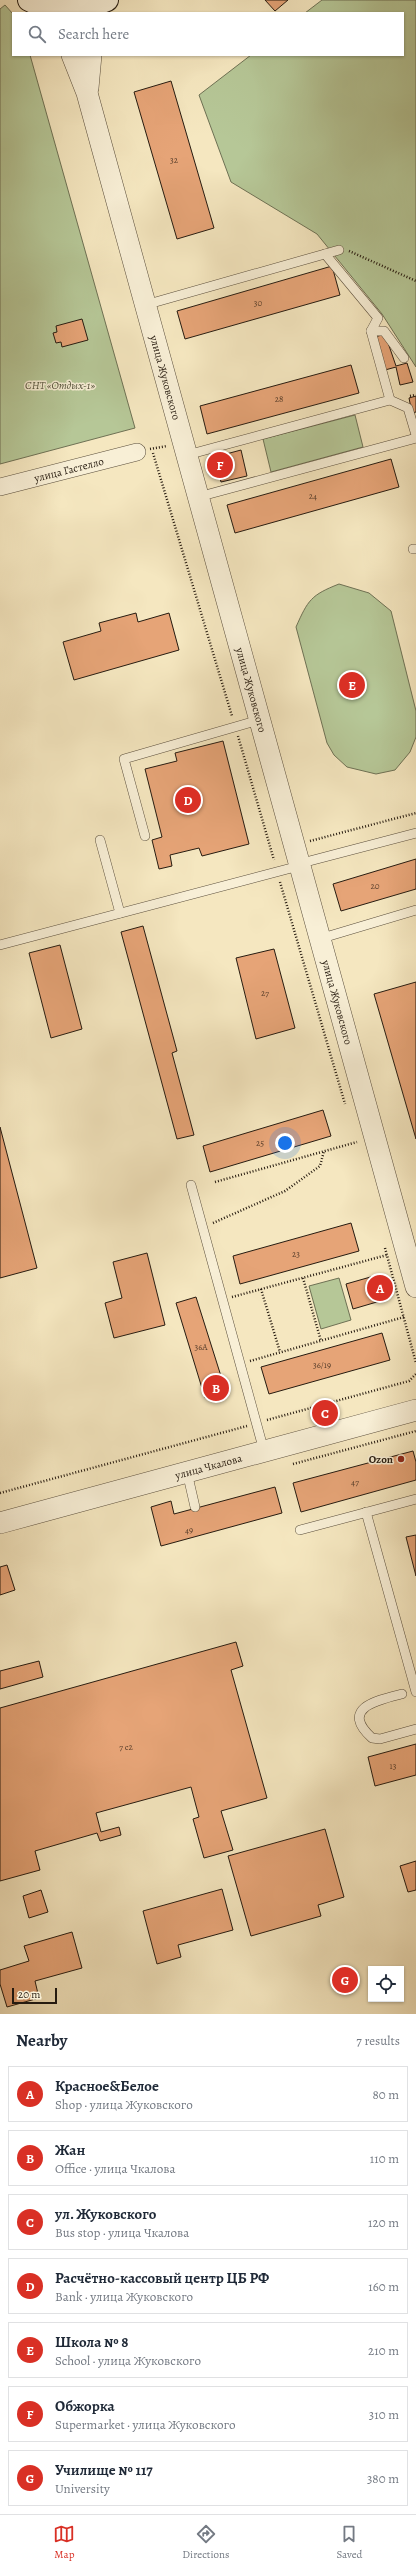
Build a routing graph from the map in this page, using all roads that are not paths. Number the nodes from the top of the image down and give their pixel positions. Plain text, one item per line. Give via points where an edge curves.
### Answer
1 (107, 0) edge
2 (115, 0) edge
3 (36, 5) edge
4 (107, 12) edge
5 (72, 56) edge
6 (91, 56) edge
7 (87, 93) junction
8 (339, 250) road end
9 (325, 254) junction
10 (145, 304) junction
11 (371, 331) junction
12 (404, 358) dead end
13 (390, 400) junction
14 (416, 435) edge
15 (416, 438) edge
16 (185, 449) junction
17 (144, 450) road end
18 (0, 487) edge
19 (198, 497) junction
20 (259, 720) junction
21 (416, 832) edge
22 (145, 836) dead end
23 (100, 840) dead end
24 (299, 865) junction
25 (416, 910) edge
26 (120, 913) junction
27 (319, 939) junction
28 (0, 945) edge
29 (190, 1185) dead end
30 (416, 1287) edge
31 (416, 1410) edge
32 (264, 1451) junction
33 (187, 1472) junction
34 (416, 1499) edge
35 (196, 1507) dead end
36 (366, 1512) junction
37 (0, 1523) edge
38 (300, 1530) dead end
39 (416, 1692) edge
40 (402, 1694) dead end
41 (416, 1729) edge

1 - 3 main road via 77,10
2 - 4 street
5 - 7 street, улица Жуковского
6 - 7 street
7 - 10 street, улица Жуковского
8 - 9 lane
9 - 10 lane
9 - 11 lane via 378,318
10 - 16 street, улица Жуковского
11 - 12 lane via 384,331
11 - 13 lane
13 - 14 lane via 408,408
13 - 16 lane
15 - 19 lane
16 - 19 street, улица Жуковского
17 - 18 street, улица Гастелло
19 - 20 street, улица Жуковского
20 - 22 lane via 124,759
20 - 24 street, улица Жуковского
21 - 24 lane
23 - 26 lane
24 - 26 lane
24 - 27 street, улица Жуковского
25 - 27 lane
26 - 28 lane
27 - 30 street, улица Жуковского
29 - 32 lane
31 - 32 street, улица Чкалова
32 - 33 street, улица Чкалова
33 - 35 lane
33 - 37 street, улица Чкалова
34 - 36 lane
36 - 38 lane
36 - 39 lane
40 - 41 lane via 363,1707 361,1725 368,1735 376,1739

